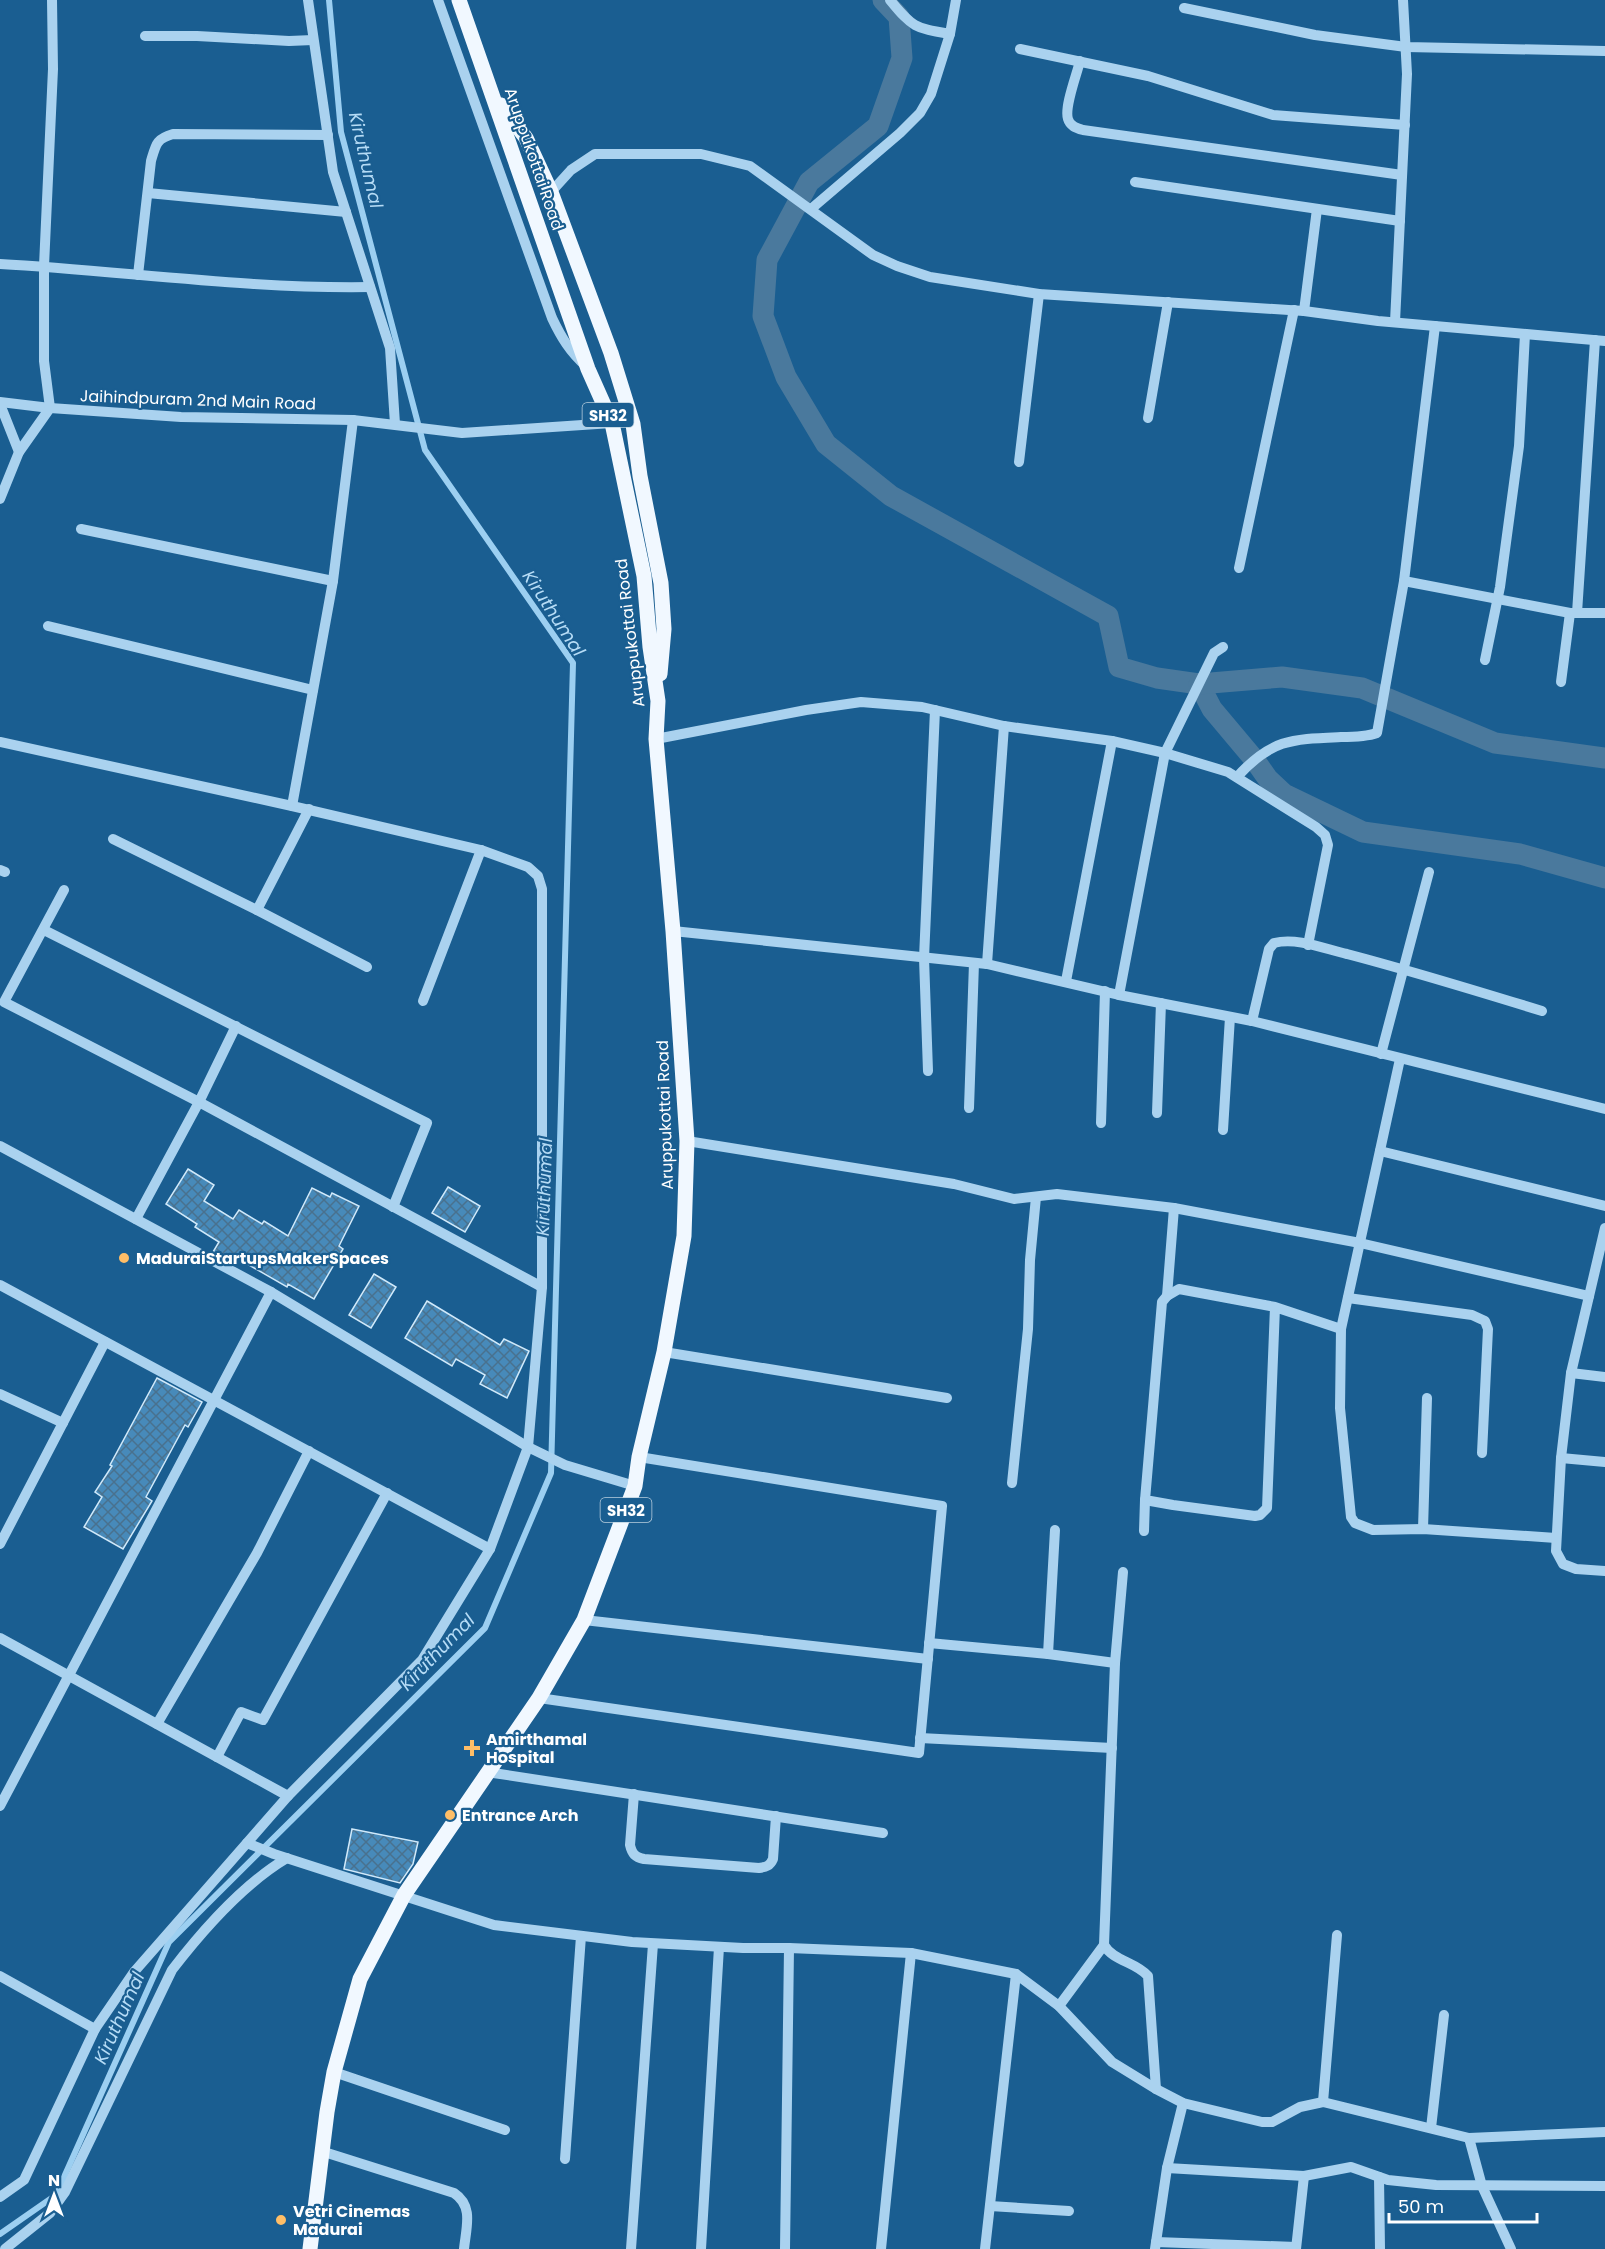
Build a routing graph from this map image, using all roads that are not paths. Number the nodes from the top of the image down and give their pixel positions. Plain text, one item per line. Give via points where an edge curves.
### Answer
1 (52, 0) edge
2 (308, 0) edge
3 (438, 0) edge
4 (459, 0) edge
5 (891, 0) edge
6 (956, 0) edge
7 (1403, 0) edge
8 (1184, 8) dead end
9 (950, 34) junction
10 (145, 36) dead end
11 (313, 40) junction
12 (1406, 47) junction
13 (1020, 49) dead end
14 (1605, 51) edge
15 (1080, 62) junction
16 (493, 95) junction
17 (1405, 124) junction
18 (328, 135) junction
19 (1402, 175) junction
20 (1135, 182) dead end
21 (551, 192) junction
22 (148, 193) junction
23 (811, 209) junction
24 (1317, 209) junction
25 (346, 212) junction
26 (1400, 221) junction
27 (0, 264) edge
28 (44, 267) junction
29 (138, 275) junction
30 (370, 287) junction
31 (1039, 294) junction
32 (1168, 302) junction
33 (1299, 310) junction
34 (1395, 322) junction
35 (1435, 326) junction
36 (1525, 334) junction
37 (1600, 340) edge
38 (588, 369) junction
39 (0, 403) edge
40 (50, 408) junction
41 (1148, 418) dead end
42 (353, 420) junction
43 (612, 423) junction
44 (395, 424) junction
45 (19, 452) junction
46 (1019, 462) dead end
47 (0, 499) edge
48 (81, 529) dead end
49 (1239, 568) dead end
50 (333, 581) junction
51 (1404, 581) junction
52 (1498, 599) junction
53 (1574, 613) junction
54 (1605, 613) edge
55 (48, 626) dead end
56 (1223, 646) dead end
57 (1485, 660) dead end
58 (1561, 682) dead end
59 (313, 690) junction
60 (658, 701) junction
61 (935, 710) junction
62 (1004, 726) junction
63 (656, 739) junction
64 (1112, 741) junction
65 (0, 742) edge
66 (1165, 753) junction
67 (1237, 777) junction
68 (292, 806) junction
69 (309, 809) junction
70 (113, 839) dead end
71 (481, 850) junction
72 (1429, 872) dead end
73 (64, 890) dead end
74 (257, 910) junction
75 (44, 930) junction
76 (673, 932) junction
77 (1308, 945) junction
78 (924, 958) junction
79 (974, 963) junction
80 (987, 964) junction
81 (367, 967) dead end
82 (1404, 969) junction
83 (1066, 981) junction
84 (1105, 991) junction
85 (1119, 994) junction
86 (2, 1001) edge
87 (423, 1001) dead end
88 (1161, 1003) junction
89 (1542, 1011) dead end
90 (1230, 1017) junction
91 (1252, 1021) junction
92 (236, 1026) junction
93 (1381, 1054) junction
94 (1401, 1059) junction
95 (928, 1071) dead end
96 (199, 1102) junction
97 (969, 1108) dead end
98 (1605, 1109) edge
99 (1157, 1113) dead end
100 (1101, 1124) dead end
101 (1223, 1130) dead end
102 (687, 1141) junction
103 (0, 1146) edge
104 (1380, 1151) junction
105 (1036, 1197) junction
106 (393, 1206) junction
107 (1605, 1206) edge
108 (1174, 1208) junction
109 (136, 1219) junction
110 (1605, 1228) edge
111 (1360, 1243) junction
112 (0, 1286) edge
113 (542, 1287) junction
114 (271, 1292) junction
115 (1167, 1296) junction
116 (1589, 1296) junction
117 (1348, 1298) junction
118 (1275, 1307) junction
119 (1341, 1329) junction
120 (105, 1342) junction
121 (664, 1352) junction
122 (1571, 1373) junction
123 (1605, 1377) edge
124 (0, 1394) edge
125 (947, 1398) dead end
126 (1427, 1398) dead end
127 (214, 1400) junction
128 (63, 1423) junction
129 (528, 1447) junction
130 (309, 1451) junction
131 (1482, 1453) dead end
132 (639, 1457) junction
133 (1561, 1458) junction
134 (1605, 1462) edge
135 (1012, 1483) dead end
136 (635, 1486) junction
137 (387, 1493) junction
138 (1145, 1500) junction
139 (1423, 1529) junction
140 (1055, 1530) dead end
141 (1144, 1531) dead end
142 (1556, 1538) junction
143 (0, 1544) edge
144 (490, 1549) junction
145 (1605, 1571) edge
146 (1123, 1572) dead end
147 (584, 1620) junction
148 (0, 1638) edge
149 (929, 1643) junction
150 (1048, 1654) junction
151 (928, 1659) junction
152 (1115, 1663) junction
153 (69, 1675) junction
154 (539, 1698) junction
155 (157, 1724) junction
156 (920, 1738) junction
157 (1112, 1748) junction
158 (217, 1757) junction
159 (487, 1772) junction
160 (634, 1794) junction
161 (288, 1796) junction
162 (0, 1806) edge
163 (776, 1816) junction
164 (883, 1833) dead end
165 (252, 1845) junction
166 (287, 1858) junction
167 (404, 1895) junction
168 (1337, 1935) dead end
169 (581, 1936) junction
170 (653, 1944) junction
171 (1104, 1945) junction
172 (719, 1947) junction
173 (789, 1948) junction
174 (911, 1953) junction
175 (1016, 1974) junction
176 (0, 1976) edge
177 (1059, 2006) junction
178 (1444, 2015) dead end
179 (96, 2029) junction
180 (334, 2072) junction
181 (1156, 2089) junction
182 (1323, 2102) junction
183 (1183, 2103) junction
184 (1431, 2128) junction
185 (505, 2130) dead end
186 (1605, 2132) edge
187 (1469, 2138) junction
188 (321, 2151) junction
189 (565, 2159) dead end
190 (1167, 2168) junction
191 (1304, 2176) junction
192 (1379, 2177) junction
193 (1482, 2186) junction
194 (1605, 2186) edge
195 (0, 2197) edge
196 (990, 2206) junction
197 (1069, 2211) dead end
198 (1155, 2245) edge
199 (1296, 2248) edge
200 (5, 2249) edge
201 (310, 2249) edge
202 (464, 2249) edge
203 (631, 2249) edge
204 (701, 2249) edge
205 (785, 2249) edge
206 (881, 2249) edge
207 (985, 2249) edge
208 (1380, 2249) edge
209 (1511, 2249) edge

1 - 28 street via 53,69
2 - 11 street
3 - 38 street via 552,318 573,354
4 - 16 main road, Aruppukottai Road / SH32
5 - 9 street via 911,24
6 - 9 street
7 - 12 street
8 - 12 street via 1315,35
9 - 23 street via 931,94 920,113
10 - 11 street
11 - 18 street
12 - 14 street
12 - 17 street
13 - 15 street
15 - 17 street via 1148,76 1273,115
15 - 19 street via 1067,118 1072,126 1083,130
16 - 21 main road via 526,138
16 - 38 main road, Aruppukottai Road / SH32
17 - 19 street
18 - 22 street via 163,137 151,160
18 - 25 street via 333,172
19 - 26 street
20 - 24 street
21 - 23 street via 571,170 595,154 701,154 750,166
21 - 60 main road via 633,424 661,583 664,629
22 - 25 street
22 - 29 street
23 - 31 street via 873,255 897,267 930,277
24 - 26 street
24 - 33 street
25 - 30 street
26 - 34 street
27 - 28 street
28 - 29 street
28 - 40 street via 44,361
29 - 30 street via 314,288
30 - 44 street via 390,348
31 - 32 street
31 - 46 street
32 - 33 street
32 - 41 street
33 - 34 street
33 - 49 street
34 - 35 street
35 - 36 street
35 - 51 street
36 - 37 street
36 - 52 street via 1519,446
37 - 53 street
38 - 43 main road, Aruppukottai Road / SH32
39 - 40 street, Jaihindpuram 2nd Main Road
39 - 45 street
40 - 42 street, Jaihindpuram 2nd Main Road via 181,417
40 - 45 street
42 - 44 street, Jaihindpuram 2nd Main Road
42 - 50 street
43 - 44 street, Jaihindpuram 2nd Main Road via 462,433
43 - 60 main road, Aruppukottai Road / SH32 via 644,576
45 - 47 street
48 - 50 street
50 - 59 street
51 - 52 street
51 - 67 street via 1375,734 1305,739 1268,749
52 - 53 street
52 - 57 street
53 - 54 street
53 - 58 street
55 - 59 street
56 - 66 street via 1214,653
59 - 68 street
60 - 63 main road, Aruppukottai Road / SH32
61 - 62 street
61 - 63 street via 861,702
61 - 78 street
62 - 64 street
62 - 80 street
63 - 76 main road, Aruppukottai Road / SH32
64 - 66 street
64 - 83 street
65 - 68 street
66 - 67 street
66 - 85 street
67 - 77 street via 1325,835 1329,845 1327,861
68 - 69 street
69 - 71 street
69 - 74 street
70 - 74 street
71 - 87 street
71 - 113 street via 528,867 538,876 542,889
72 - 82 street
73 - 75 street
74 - 81 street
75 - 86 street
75 - 92 street
76 - 78 street
76 - 102 main road, Aruppukottai Road / SH32
77 - 82 street
77 - 91 street via 1274,943
78 - 79 street
78 - 95 street
79 - 80 street
79 - 97 street
80 - 83 street
82 - 89 street
82 - 93 street
83 - 84 street
84 - 85 street
84 - 100 street
85 - 88 street
86 - 96 street
88 - 90 street
88 - 99 street
90 - 91 street
90 - 101 street
91 - 93 street
92 - 96 street
92 - 106 street via 427,1123
93 - 94 street
94 - 98 street
94 - 104 street
96 - 106 street
96 - 109 street
102 - 105 street via 954,1184 1014,1199
102 - 121 main road, Aruppukottai Road / SH32 via 684,1236
103 - 109 street
104 - 107 street
104 - 111 street
105 - 108 street via 1057,1194
105 - 135 street via 1028,1329
106 - 113 street
108 - 111 street
108 - 115 street
109 - 114 street
110 - 116 street
111 - 116 street
111 - 117 street
112 - 120 street
113 - 129 street
114 - 127 street
114 - 129 street
115 - 118 street via 1179,1289
115 - 138 street via 1160,1316
116 - 122 street
117 - 119 street
117 - 131 street via 1472,1315 1485,1321 1488,1329
118 - 119 street
118 - 138 street via 1264,1513 1255,1516
119 - 139 street via 1340,1408 1351,1516 1355,1523 1373,1530
120 - 127 street
120 - 128 street
121 - 125 street
121 - 132 main road, Aruppukottai Road / SH32
122 - 123 street
122 - 133 street
124 - 128 street
126 - 139 street
127 - 130 street
127 - 153 street
128 - 143 street
129 - 136 street via 565,1465
129 - 144 street
130 - 137 street
130 - 155 street via 257,1553
132 - 136 main road, Aruppukottai Road / SH32
132 - 149 street via 942,1506
133 - 134 street
133 - 142 street
136 - 147 main road, Aruppukottai Road / SH32
137 - 144 street
137 - 158 street via 263,1720 241,1712
138 - 141 street
139 - 142 street
140 - 150 street
142 - 145 street via 1556,1551 1563,1564
144 - 161 street via 422,1660
146 - 152 street
147 - 151 street
147 - 154 main road, Aruppukottai Road / SH32
148 - 153 street
149 - 150 street
149 - 151 street
150 - 152 street
151 - 156 street
152 - 157 street
153 - 155 street
153 - 162 street
154 - 156 street via 919,1753
154 - 159 main road, Aruppukottai Road / SH32
155 - 158 street
156 - 157 street
157 - 171 street
158 - 161 street
159 - 160 street
159 - 167 main road, Aruppukottai Road / SH32
160 - 163 street
160 - 163 street via 630,1845 632,1853 644,1859 766,1867 773,1859
161 - 165 street
163 - 164 street
165 - 166 street
165 - 179 street via 134,1972
166 - 167 street
166 - 200 street via 266,1870 194,1941 172,1970 65,2192 50,2213
167 - 169 street via 494,1925
167 - 180 main road, Aruppukottai Road / SH32 via 360,1979
168 - 182 street
169 - 170 street
169 - 189 street
170 - 172 street
170 - 203 street
171 - 177 street
171 - 181 street via 1111,1954 1148,1976
172 - 173 street
172 - 204 street
173 - 174 street
173 - 205 street
174 - 175 street
174 - 206 street
175 - 177 street
175 - 196 street
176 - 179 street
177 - 181 street via 1112,2062
178 - 184 street
179 - 195 street via 24,2180
180 - 185 street
180 - 188 main road, Aruppukottai Road / SH32
181 - 183 street
182 - 183 street via 1300,2107 1272,2122
182 - 184 street
183 - 190 street
184 - 187 street
186 - 187 street
187 - 193 street
188 - 201 main road, Aruppukottai Road / SH32
188 - 202 street via 463,2199 467,2220
190 - 191 street
190 - 198 street
191 - 192 street via 1351,2168
191 - 199 street
192 - 193 street via 1401,2183
192 - 208 street
193 - 194 street
193 - 209 street
196 - 197 street
196 - 207 street
198 - 199 street

